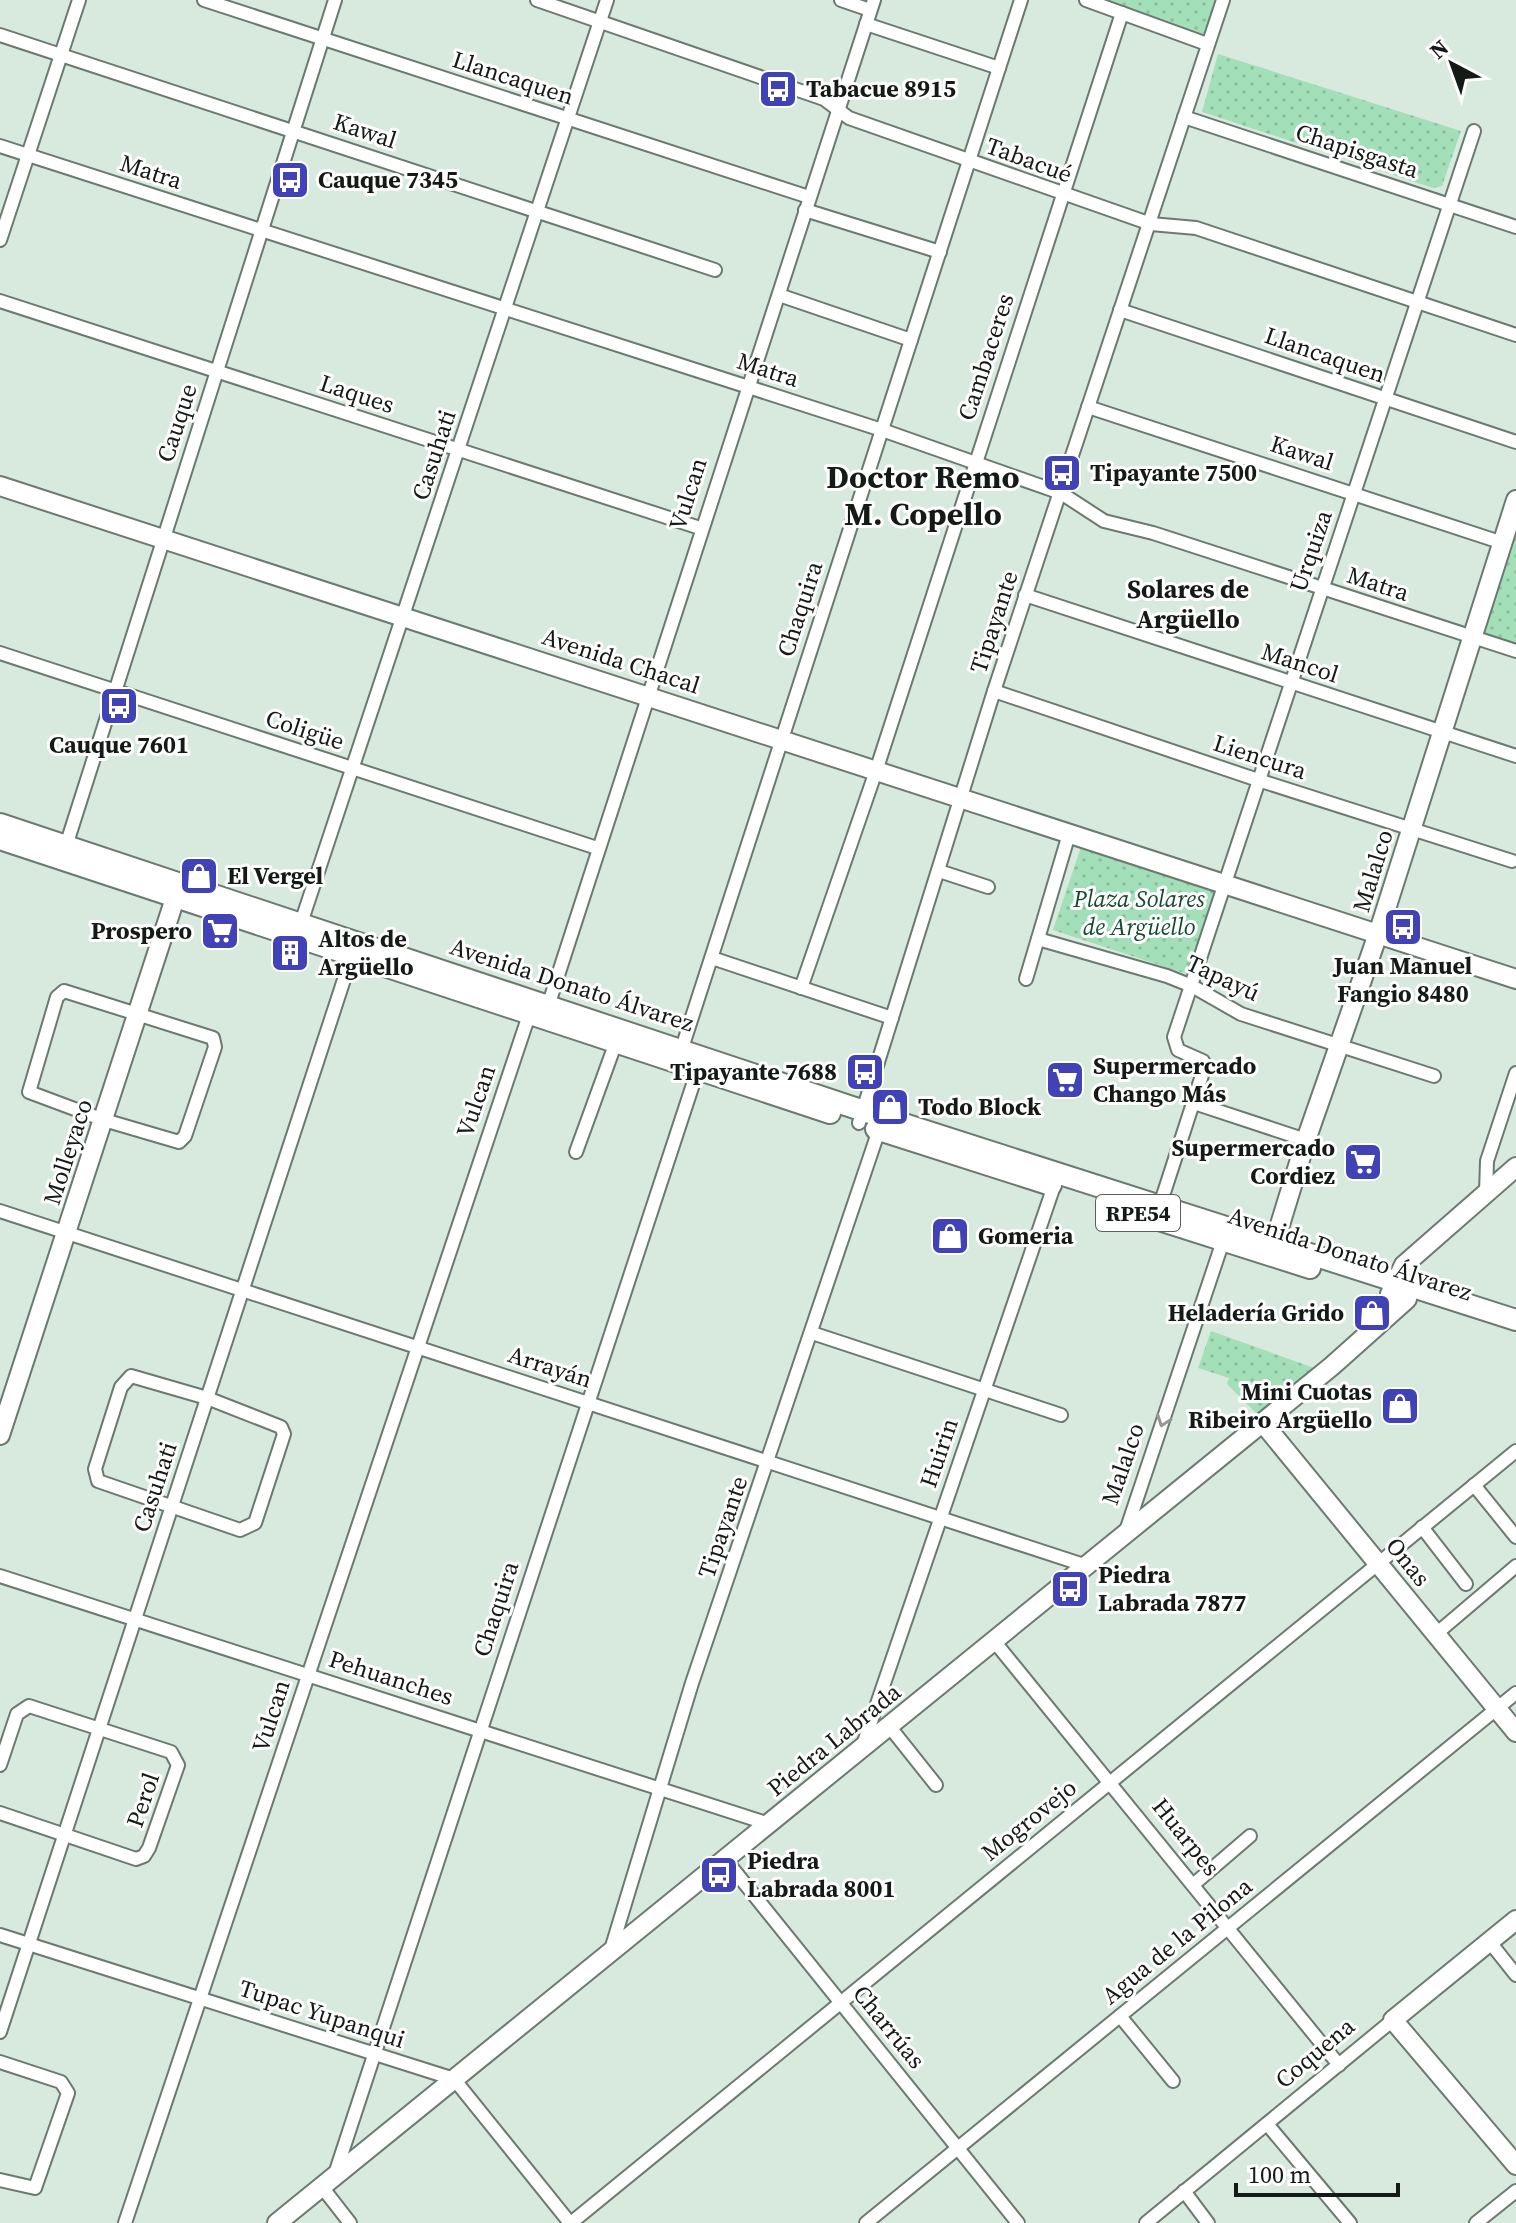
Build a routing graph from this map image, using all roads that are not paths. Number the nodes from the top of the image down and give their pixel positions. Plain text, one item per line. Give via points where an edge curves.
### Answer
1 (79, 0) edge
2 (204, 0) edge
3 (335, 0) edge
4 (537, 0) edge
5 (607, 0) edge
6 (841, 0) edge
7 (1021, 0) edge
8 (1086, 0) edge
9 (1223, 0) edge
10 (872, 5) edge
11 (1122, 13) junction
12 (600, 21) junction
13 (866, 24) junction
14 (0, 35) edge
15 (322, 38) junction
16 (1207, 44) junction
17 (61, 55) junction
18 (999, 68) junction
19 (838, 109) junction
20 (1184, 117) junction
21 (568, 119) junction
22 (293, 131) junction
23 (1474, 131) dead end
24 (0, 146) edge
25 (28, 155) junction
26 (969, 162) junction
27 (1061, 195) junction
28 (807, 203) junction
29 (1450, 204) junction
30 (537, 211) junction
31 (1151, 224) junction
32 (1516, 227) edge
33 (261, 231) junction
34 (0, 240) edge
35 (940, 252) junction
36 (715, 270) dead end
37 (779, 295) junction
38 (0, 301) edge
39 (1418, 303) junction
40 (504, 310) junction
41 (1120, 310) junction
42 (1516, 335) edge
43 (911, 340) junction
44 (216, 371) junction
45 (746, 386) junction
46 (1386, 399) junction
47 (1088, 407) junction
48 (882, 430) junction
49 (1516, 442) edge
50 (458, 450) junction
51 (975, 464) junction
52 (0, 486) edge
53 (1061, 493) junction
54 (1354, 493) junction
55 (1516, 500) edge
56 (700, 528) junction
57 (164, 538) junction
58 (1503, 543) junction
59 (1322, 589) junction
60 (1025, 595) junction
61 (404, 616) junction
62 (1472, 638) junction
63 (1516, 651) edge
64 (0, 653) edge
65 (1290, 683) junction
66 (115, 691) junction
67 (994, 691) junction
68 (647, 694) junction
69 (1442, 732) junction
70 (781, 739) junction
71 (1516, 756) edge
72 (354, 769) junction
73 (876, 771) junction
74 (1258, 780) junction
75 (961, 797) junction
76 (0, 824) edge
77 (1411, 829) junction
78 (1069, 834) junction
79 (0, 839) edge
80 (597, 848) junction
81 (64, 853) junction
82 (1512, 861) dead end
83 (939, 871) junction
84 (1225, 886) junction
85 (988, 887) dead end
86 (178, 890) junction
87 (301, 923) junction
88 (1378, 934) junction
89 (1038, 939) junction
90 (352, 955) junction
91 (712, 958) junction
92 (1026, 979) dead end
93 (1516, 979) edge
94 (1192, 986) junction
95 (801, 988) junction
96 (539, 1009) junction
97 (139, 1013) junction
98 (892, 1018) junction
99 (616, 1042) junction
100 (1339, 1045) junction
101 (682, 1048) junction
102 (700, 1062) junction
103 (1516, 1073) edge
104 (1434, 1076) dead end
105 (1194, 1103) junction
106 (104, 1120) junction
107 (871, 1120) junction
108 (1306, 1140) junction
109 (576, 1152) dead end
110 (1512, 1175) edge
111 (1056, 1179) junction
112 (1486, 1193) junction
113 (1160, 1205) junction
114 (0, 1211) edge
115 (66, 1233) junction
116 (1226, 1234) junction
117 (1272, 1249) junction
118 (242, 1290) junction
119 (1399, 1290) junction
120 (1516, 1320) edge
121 (812, 1333) junction
122 (1516, 1333) edge
123 (417, 1347) junction
124 (984, 1389) junction
125 (207, 1398) junction
126 (587, 1403) junction
127 (1061, 1415) dead end
128 (1263, 1423) junction
129 (0, 1435) edge
130 (1516, 1451) edge
131 (768, 1462) junction
132 (1474, 1485) junction
133 (171, 1508) junction
134 (940, 1518) junction
135 (1422, 1527) junction
136 (1124, 1535) junction
137 (1516, 1537) edge
138 (1378, 1563) junction
139 (1087, 1566) junction
140 (1516, 1566) edge
141 (0, 1576) edge
142 (1466, 1584) dead end
143 (134, 1620) junction
144 (1436, 1634) junction
145 (994, 1641) junction
146 (308, 1674) junction
147 (1516, 1693) edge
148 (1497, 1708) junction
149 (889, 1726) junction
150 (100, 1728) junction
151 (479, 1730) junction
152 (1516, 1732) edge
153 (862, 1748) junction
154 (0, 1765) edge
155 (1110, 1782) junction
156 (936, 1785) dead end
157 (660, 1788) junction
158 (0, 1813) edge
159 (769, 1824) junction
160 (66, 1836) junction
161 (1250, 1836) dead end
162 (725, 1859) junction
163 (1194, 1884) junction
164 (1516, 1920) edge
165 (1229, 1927) junction
166 (0, 1935) edge
167 (1489, 1941) junction
168 (29, 1944) junction
169 (610, 1953) junction
170 (1516, 1975) edge
171 (200, 1999) junction
172 (841, 2002) junction
173 (1120, 2016) junction
174 (1393, 2020) junction
175 (0, 2032) edge
176 (372, 2054) junction
177 (0, 2062) edge
178 (1339, 2065) junction
179 (454, 2079) junction
180 (1173, 2081) dead end
181 (1267, 2124) junction
182 (957, 2148) junction
183 (1516, 2165) edge
184 (0, 2180) edge
185 (328, 2182) junction
186 (1184, 2191) junction
187 (1516, 2191) edge
188 (125, 2223) edge
189 (277, 2223) edge
190 (350, 2223) edge
191 (570, 2223) edge
192 (866, 2223) edge
193 (1018, 2223) edge
194 (1146, 2223) edge
195 (1208, 2223) edge
196 (1350, 2223) edge
197 (1476, 2223) edge

1 - 17 street
2 - 15 street, Llancaquen
3 - 15 street, Cauque
4 - 12 street, Tabacué
5 - 12 street, Casuhati
6 - 10 street
7 - 18 street, Chaquira
8 - 11 street
9 - 16 street, Tipayante
10 - 13 street, Vulcan
11 - 16 street
11 - 27 street, Cambaceres
12 - 19 street, Tabacué via 824,99
12 - 21 street, Casuhati
13 - 18 street
13 - 19 street, Vulcan
14 - 17 street, Kawal
15 - 21 street, Llancaquen
15 - 22 street, Cauque
16 - 20 street, Tipayante
17 - 22 street, Kawal
17 - 25 street
18 - 26 street, Chaquira
19 - 26 street, Tabacué via 849,118
19 - 28 street, Vulcan
20 - 29 street, Chapisgasta
20 - 31 street, Tipayante
21 - 28 street, Llancaquen
21 - 30 street, Casuhati
22 - 30 street, Kawal
22 - 33 street, Cauque
23 - 29 street, Urquiza
24 - 25 street, Matra
25 - 33 street, Matra
25 - 34 street
26 - 27 street, Tabacué
26 - 35 street, Chaquira
27 - 31 street, Tabacué
27 - 51 street, Cambaceres
28 - 35 street, Llancaquen
28 - 37 street, Vulcan
29 - 32 street, Chapisgasta
29 - 39 street, Urquiza
30 - 36 street, Kawal
30 - 40 street, Casuhati
31 - 39 street, Tabacué via 1196,228
31 - 41 street, Tipayante
33 - 40 street, Matra
33 - 44 street, Cauque
35 - 43 street, Chaquira
37 - 43 street
37 - 45 street, Vulcan
38 - 44 street, Laques
39 - 42 street, Tabacué
39 - 46 street, Urquiza
40 - 45 street, Matra
40 - 50 street, Casuhati
41 - 46 street, Llancaquen
41 - 47 street, Tipayante
43 - 48 street, Chaquira
44 - 50 street, Laques
44 - 57 street, Cauque
45 - 48 street, Matra
45 - 56 street, Vulcan
46 - 49 street, Llancaquen
46 - 54 street, Urquiza
47 - 53 street, Tipayante
47 - 54 street, Kawal
48 - 51 street, Matra
48 - 70 street, Chaquira
50 - 56 street, Laques
50 - 61 street, Casuhati
51 - 53 street, Matra
51 - 73 street, Cambaceres
52 - 57 main road, Avenida Chacal
53 - 59 street, Matra via 1104,521
53 - 60 street, Tipayante
54 - 58 street, Kawal
54 - 59 street, Urquiza
55 - 58 main road, Malalco
56 - 68 street, Vulcan
57 - 61 main road, Avenida Chacal
57 - 66 street, Cauque
58 - 62 main road, Malalco
59 - 62 street, Matra
59 - 65 street, Urquiza
60 - 65 street, Mancol
60 - 67 street, Tipayante
61 - 68 main road, Avenida Chacal
61 - 72 street, Casuhati
62 - 63 street, Matra
62 - 69 main road, Malalco
64 - 66 street, Coligüe
65 - 69 street, Mancol
65 - 74 street, Urquiza
66 - 72 street, Coligüe
66 - 81 street, Cauque
67 - 74 street, Liencura
67 - 75 street, Tipayante
68 - 70 main road, Avenida Chacal
68 - 80 street, Vulcan
69 - 71 street, Mancol
69 - 77 main road, Malalco
70 - 73 main road, Avenida Chacal
70 - 91 street, Chaquira
72 - 80 street, Coligüe
72 - 87 street, Casuhati
73 - 75 main road, Avenida Chacal
73 - 95 street, Cambaceres
74 - 77 street, Liencura
74 - 84 street, Urquiza
75 - 78 main road, Avenida Chacal
75 - 83 street, Tipayante
76 - 81 main road, Avenida Donato Álvarez / RPE54
77 - 82 street, Liencura
77 - 88 main road, Malalco
78 - 84 main road, Avenida Chacal
78 - 89 street
79 - 81 main road, Avenida Donato Álvarez / RPE54
80 - 96 street, Vulcan
81 - 86 main road, Avenida Donato Álvarez / RPE54
83 - 85 street
83 - 98 street, Tipayante
84 - 88 main road, Avenida Chacal
84 - 94 street, Urquiza
86 - 87 main road, Avenida Donato Álvarez / RPE54
86 - 90 main road, Avenida Donato Álvarez / RPE54
86 - 97 main road, Molleyaco
87 - 96 main road, Avenida Donato Álvarez / RPE54
88 - 93 main road, Avenida Chacal
88 - 100 main road, Malalco
89 - 92 street
89 - 94 street, Tapayú
90 - 96 main road, Avenida Donato Álvarez / RPE54
90 - 118 street, Casuhati
91 - 95 street
91 - 101 street, Chaquira
94 - 100 street, Tapayú via 1241,1014
94 - 105 street, Urquiza via 1174,1042 1205,1066
95 - 98 street
96 - 99 main road, Avenida Donato Álvarez / RPE54
96 - 101 main road, Avenida Donato Álvarez / RPE54
96 - 123 street, Vulcan
97 - 106 main road, Molleyaco
97 - 106 street via 64,991 57,997 29,1092
97 - 106 street via 206,1033 215,1047 179,1142
98 - 107 street, Tipayante
99 - 102 main road, Avenida Donato Álvarez / RPE54
99 - 109 street
100 - 104 street, Tapayú
100 - 108 main road, Malalco
101 - 102 main road, Avenida Donato Álvarez / RPE54
102 - 107 main road, Avenida Donato Álvarez / RPE54
102 - 126 street, Chaquira
103 - 112 street via 1487,1161
105 - 108 street
105 - 113 street
106 - 115 main road, Molleyaco
107 - 111 main road, Avenida Donato Álvarez / RPE54
107 - 121 street, Tipayante
108 - 117 main road, Malalco
110 - 112 main road, Piedra Labrada
111 - 113 main road, Avenida Donato Álvarez / RPE54
111 - 116 main road, Avenida Donato Álvarez / RPE54
111 - 124 street, Huirin
112 - 119 main road, Piedra Labrada via 1404,1265
113 - 116 main road, Avenida Donato Álvarez / RPE54
114 - 115 street, Arrayán
115 - 118 street, Arrayán
115 - 129 main road, Molleyaco
116 - 117 main road, Avenida Donato Álvarez / RPE54
116 -> 136 street, Malalco
117 - 119 main road, Avenida Donato Álvarez / RPE54
118 - 123 street, Arrayán
118 - 125 street, Casuhati
119 - 120 main road, Avenida Donato Álvarez / RPE54
119 - 122 main road, Avenida Donato Álvarez / RPE54
119 - 128 main road, Piedra Labrada
121 - 124 street
121 - 131 street, Tipayante
123 - 126 street, Arrayán
123 - 146 street, Vulcan
124 - 127 street
124 - 134 street, Huirin
125 - 133 street, Casuhati
125 - 133 street via 277,1424 284,1434 255,1523 240,1530
125 - 133 street via 140,1376 131,1376 121,1387 95,1477 104,1485
126 - 131 street, Arrayán
126 - 151 street, Chaquira
128 - 136 main road, Piedra Labrada
128 - 138 main road, Onas
130 - 132 street, Mogrovejo
131 - 134 street, Arrayán
131 - 157 street, Tipayante
132 - 135 street, Mogrovejo
132 - 137 street
133 - 143 street, Casuhati
134 - 139 street, Arrayán
134 - 153 street, Huirin
135 - 138 street, Mogrovejo
135 - 142 street
136 - 139 main road, Piedra Labrada
138 - 144 main road, Onas
138 - 155 street, Mogrovejo
139 - 145 main road, Piedra Labrada
140 - 144 street
141 - 143 street, Pehuanches
143 - 146 street, Pehuanches
143 - 150 street, Casuhati
144 - 148 main road, Onas
145 - 149 main road, Piedra Labrada
145 - 155 street, Huarpes
146 - 151 street, Pehuanches
146 - 171 street, Vulcan
147 - 148 street, Agua de la Pilona
148 - 152 main road, Onas
148 - 165 street, Agua de la Pilona
149 - 153 main road, Piedra Labrada
149 - 156 street
150 - 154 street via 23,1708
150 - 160 street, Casuhati
150 - 160 street, Perol via 171,1752 178,1765 144,1856 136,1859
151 - 157 street, Pehuanches
151 - 176 street, Chaquira
153 - 159 main road, Piedra Labrada
155 - 163 street, Huarpes
155 - 172 street, Mogrovejo
157 - 159 street, Pehuanches
157 - 169 street, Tipayante
158 - 160 street
159 - 162 main road, Piedra Labrada
160 - 168 street, Casuhati
161 - 163 street
162 - 169 main road, Piedra Labrada
162 - 172 street, Charrúas
163 - 165 street, Huarpes
164 - 167 main road, Coquena
165 - 173 street, Agua de la Pilona
165 - 178 street, Huarpes
166 - 168 street, Tupac Yupanqui
167 - 170 street
167 - 174 main road, Coquena
168 - 171 street, Tupac Yupanqui
168 - 175 street, Casuhati
169 - 179 main road, Piedra Labrada
171 - 176 street, Tupac Yupanqui
171 - 188 street, Vulcan
172 - 182 street, Charrúas
172 - 191 street, Mogrovejo
173 - 180 street
173 - 182 street, Agua de la Pilona
174 - 178 street, Coquena
174 - 183 main road
176 - 179 street, Tupac Yupanqui
176 - 185 street, Chaquira
177 - 184 street via 61,2082 68,2093 35,2188
178 - 181 street, Coquena
179 - 185 main road, Piedra Labrada
179 - 191 street
181 - 186 street, Coquena
181 - 196 street
182 - 192 street, Agua de la Pilona
182 - 193 street, Charrúas
185 - 189 main road, Piedra Labrada
185 - 190 street
186 - 194 street, Coquena
186 - 195 street
187 - 197 street

